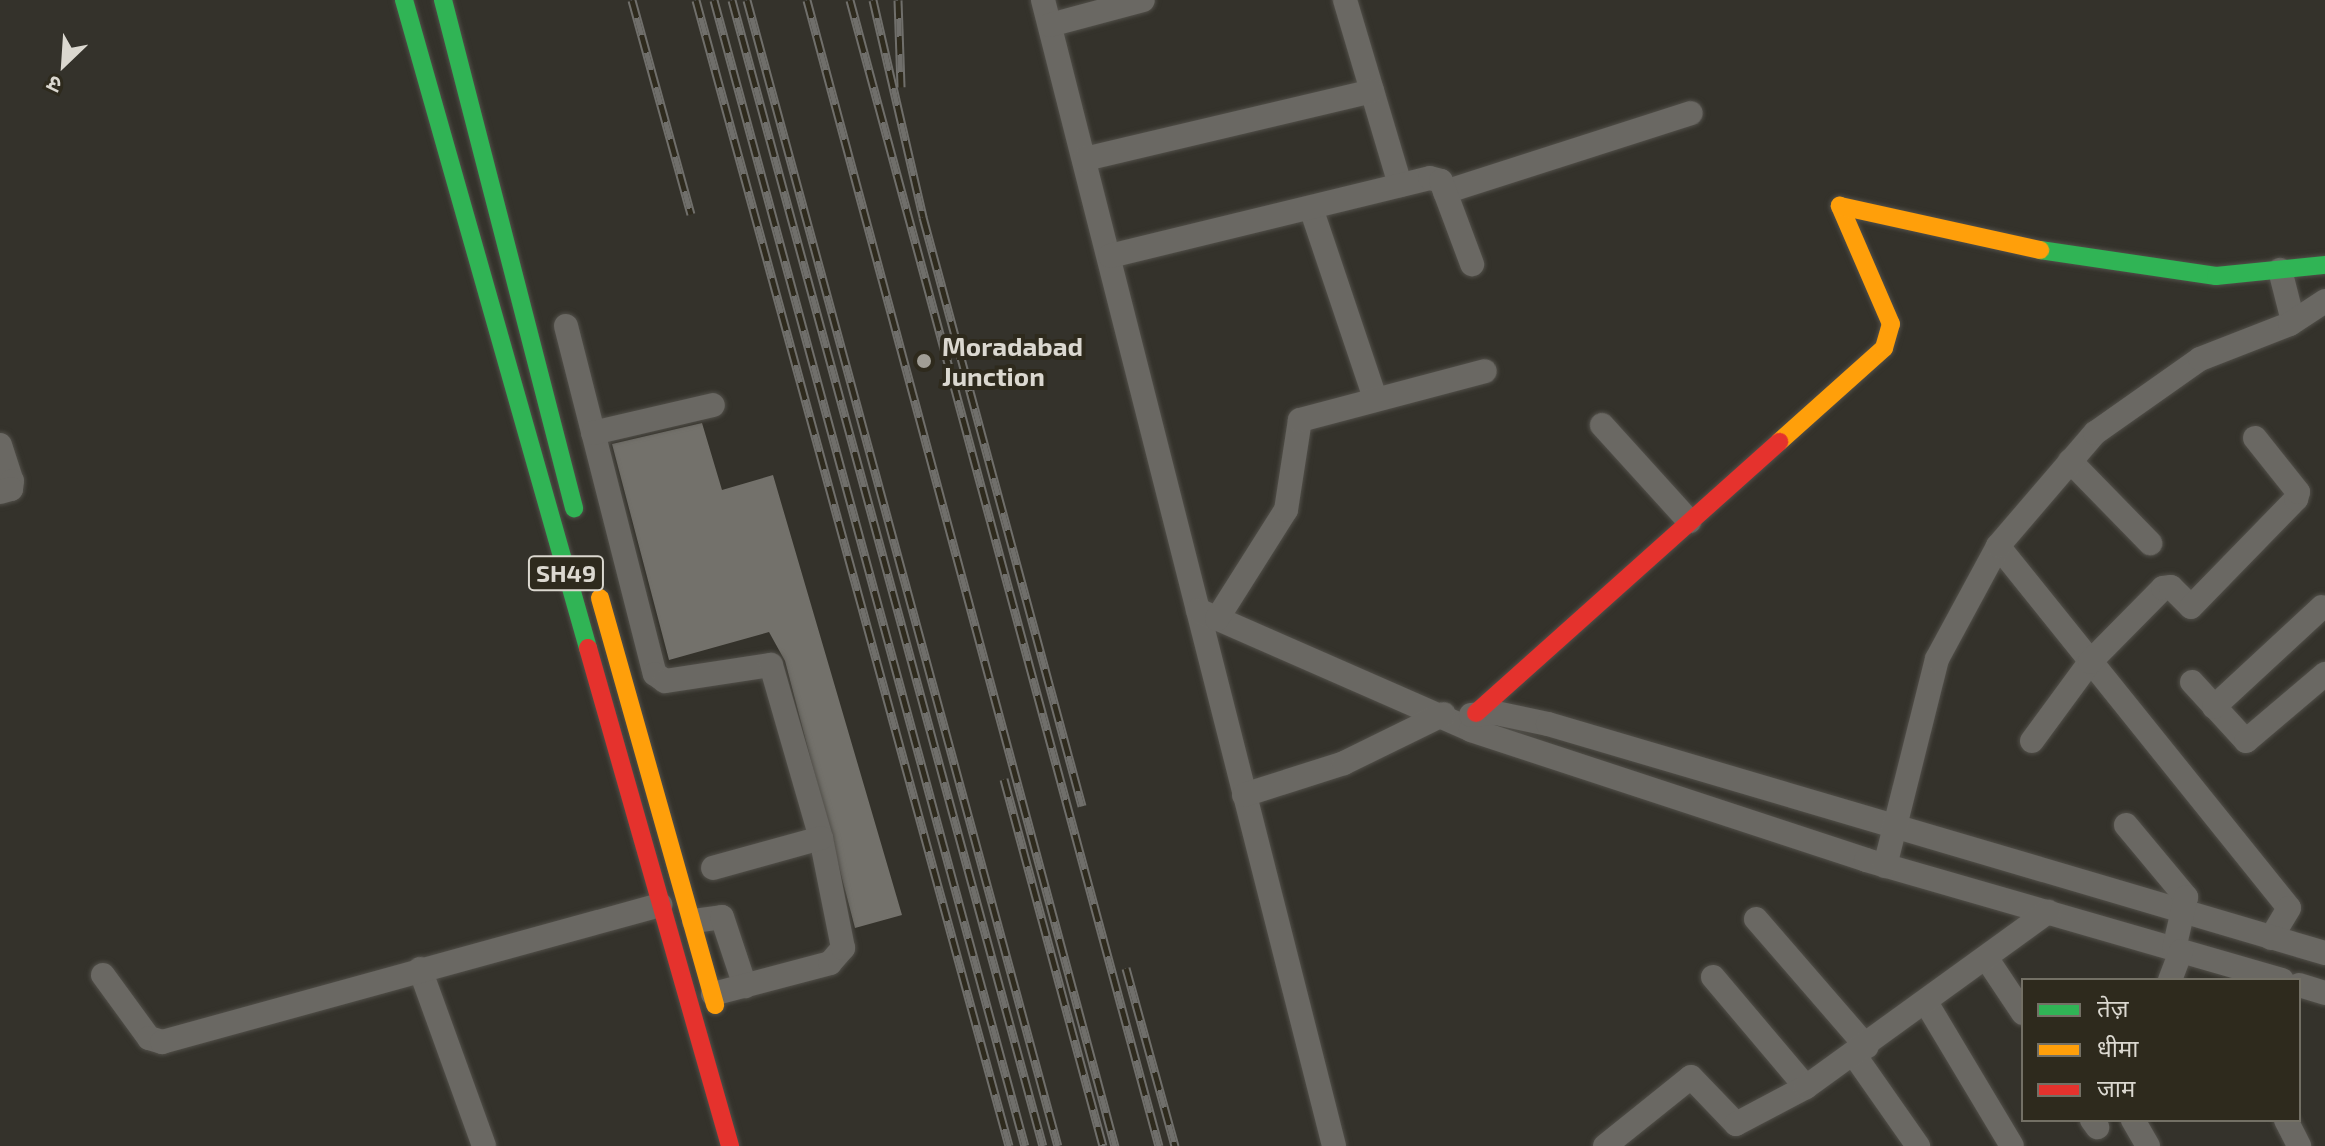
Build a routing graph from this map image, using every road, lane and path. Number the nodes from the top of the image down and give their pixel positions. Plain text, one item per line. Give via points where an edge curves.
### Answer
1 (404, 0) edge
2 (443, 0) edge
3 (1043, 0) edge
4 (1143, 0) edge
5 (1345, 0) edge
6 (1050, 25) junction
7 (1372, 91) junction
8 (1691, 113) dead end
9 (1085, 159) junction
10 (1400, 185) junction
11 (1445, 192) junction
12 (1311, 208) junction
13 (1110, 256) junction
14 (1472, 264) dead end
15 (2325, 265) edge
16 (2280, 270) junction
17 (2325, 301) edge
18 (524, 313) junction
19 (494, 317) junction
20 (2293, 321) junction
21 (566, 326) dead end
22 (1485, 371) dead end
23 (1375, 398) junction
24 (713, 405) dead end
25 (1602, 425) dead end
26 (593, 433) junction
27 (2255, 438) dead end
28 (0, 445) edge
29 (2070, 461) junction
30 (0, 492) edge
31 (1689, 521) junction
32 (579, 526) dead end
33 (2150, 543) dead end
34 (1998, 546) junction
35 (591, 571) dead end
36 (2322, 607) dead end
37 (1208, 615) junction
38 (2090, 662) junction
39 (2325, 674) edge
40 (2192, 682) dead end
41 (631, 698) junction
42 (604, 706) junction
43 (2214, 707) junction
44 (1459, 716) junction
45 (2032, 741) dead end
46 (1244, 795) junction
47 (2126, 825) dead end
48 (1894, 828) junction
49 (821, 838) junction
50 (1885, 866) junction
51 (713, 868) dead end
52 (660, 905) junction
53 (2048, 912) junction
54 (2182, 912) junction
55 (1756, 919) dead end
56 (694, 921) junction
57 (2271, 938) junction
58 (2178, 950) junction
59 (2325, 953) edge
60 (1987, 959) junction
61 (420, 969) junction
62 (103, 975) dead end
63 (1713, 977) dead end
64 (2171, 978) edge
65 (2275, 978) edge
66 (745, 986) junction
67 (2301, 986) edge
68 (2325, 993) edge
69 (713, 994) junction
70 (1927, 1004) junction
71 (2021, 1010) edge
72 (720, 1022) dead end
73 (1861, 1052) junction
74 (1806, 1087) junction
75 (2134, 1122) edge
76 (2287, 1122) edge
77 (484, 1146) edge
78 (730, 1146) edge
79 (1334, 1146) edge
80 (1605, 1146) edge
81 (1918, 1146) edge
82 (2012, 1146) edge
83 (2148, 1146) edge
84 (2299, 1146) edge

1 - 19 main road, SH49
2 - 18 main road, SH49
3 - 6 street
4 - 6 street
5 - 7 street
6 - 9 street
7 - 9 street
7 - 10 street
8 - 11 street
9 - 13 street
10 - 11 street via 1430,178 1441,181
10 - 12 street
11 - 14 street
12 - 13 street
12 - 23 street
13 - 37 street
15 - 16 main road
16 - 20 street
16 - 31 main road via 2216,276 2150,270 1977,239 1847,203 1840,206 1840,218 1891,324 1890,337
17 - 20 street
18 - 19 main road
18 - 32 main road, SH49
19 - 42 main road, SH49
20 - 29 street via 2200,359 2095,433
21 - 26 street
22 - 23 street
23 - 37 street via 1300,420 1286,510
24 - 26 street
25 - 31 street
26 - 49 street via 655,674 665,681 771,665
27 - 38 street via 2298,492 2296,499 2191,607 2171,587 2163,588
28 - 30 street via 12,481 11,489
29 - 33 street
29 - 34 street
31 - 44 main road
34 - 38 street
34 - 48 street via 1937,659
35 - 41 main road, SH49
36 - 43 street
37 - 44 street
37 - 46 street
38 - 45 street
38 - 57 street via 2289,908
39 - 43 street via 2246,741
40 - 43 street
41 - 42 main road
41 - 56 main road, SH49
42 - 52 main road, SH49
44 - 46 street via 1344,763
44 - 48 street via 1523,718
44 - 50 street via 1471,730
46 - 79 street
47 - 54 street via 2184,894
48 - 50 street
48 - 54 street
49 - 51 street
49 - 66 street via 842,956
50 - 53 street
52 - 61 street
52 - 78 main road, SH49
53 - 58 street
53 - 60 street
54 - 57 street
54 - 58 street
55 - 73 street
56 - 66 street via 722,917
56 - 69 main road, SH49
57 - 59 street
58 - 64 street
58 - 65 street
60 - 70 street
60 - 71 street
61 - 62 street via 162,1042 149,1038
61 - 77 street
63 - 74 street
66 - 69 street
67 - 68 street
69 - 72 main road, SH49
70 - 73 street
70 - 82 street
73 - 74 street
73 - 81 street
74 - 80 street via 1736,1124 1691,1077
75 - 83 street
76 - 84 street

